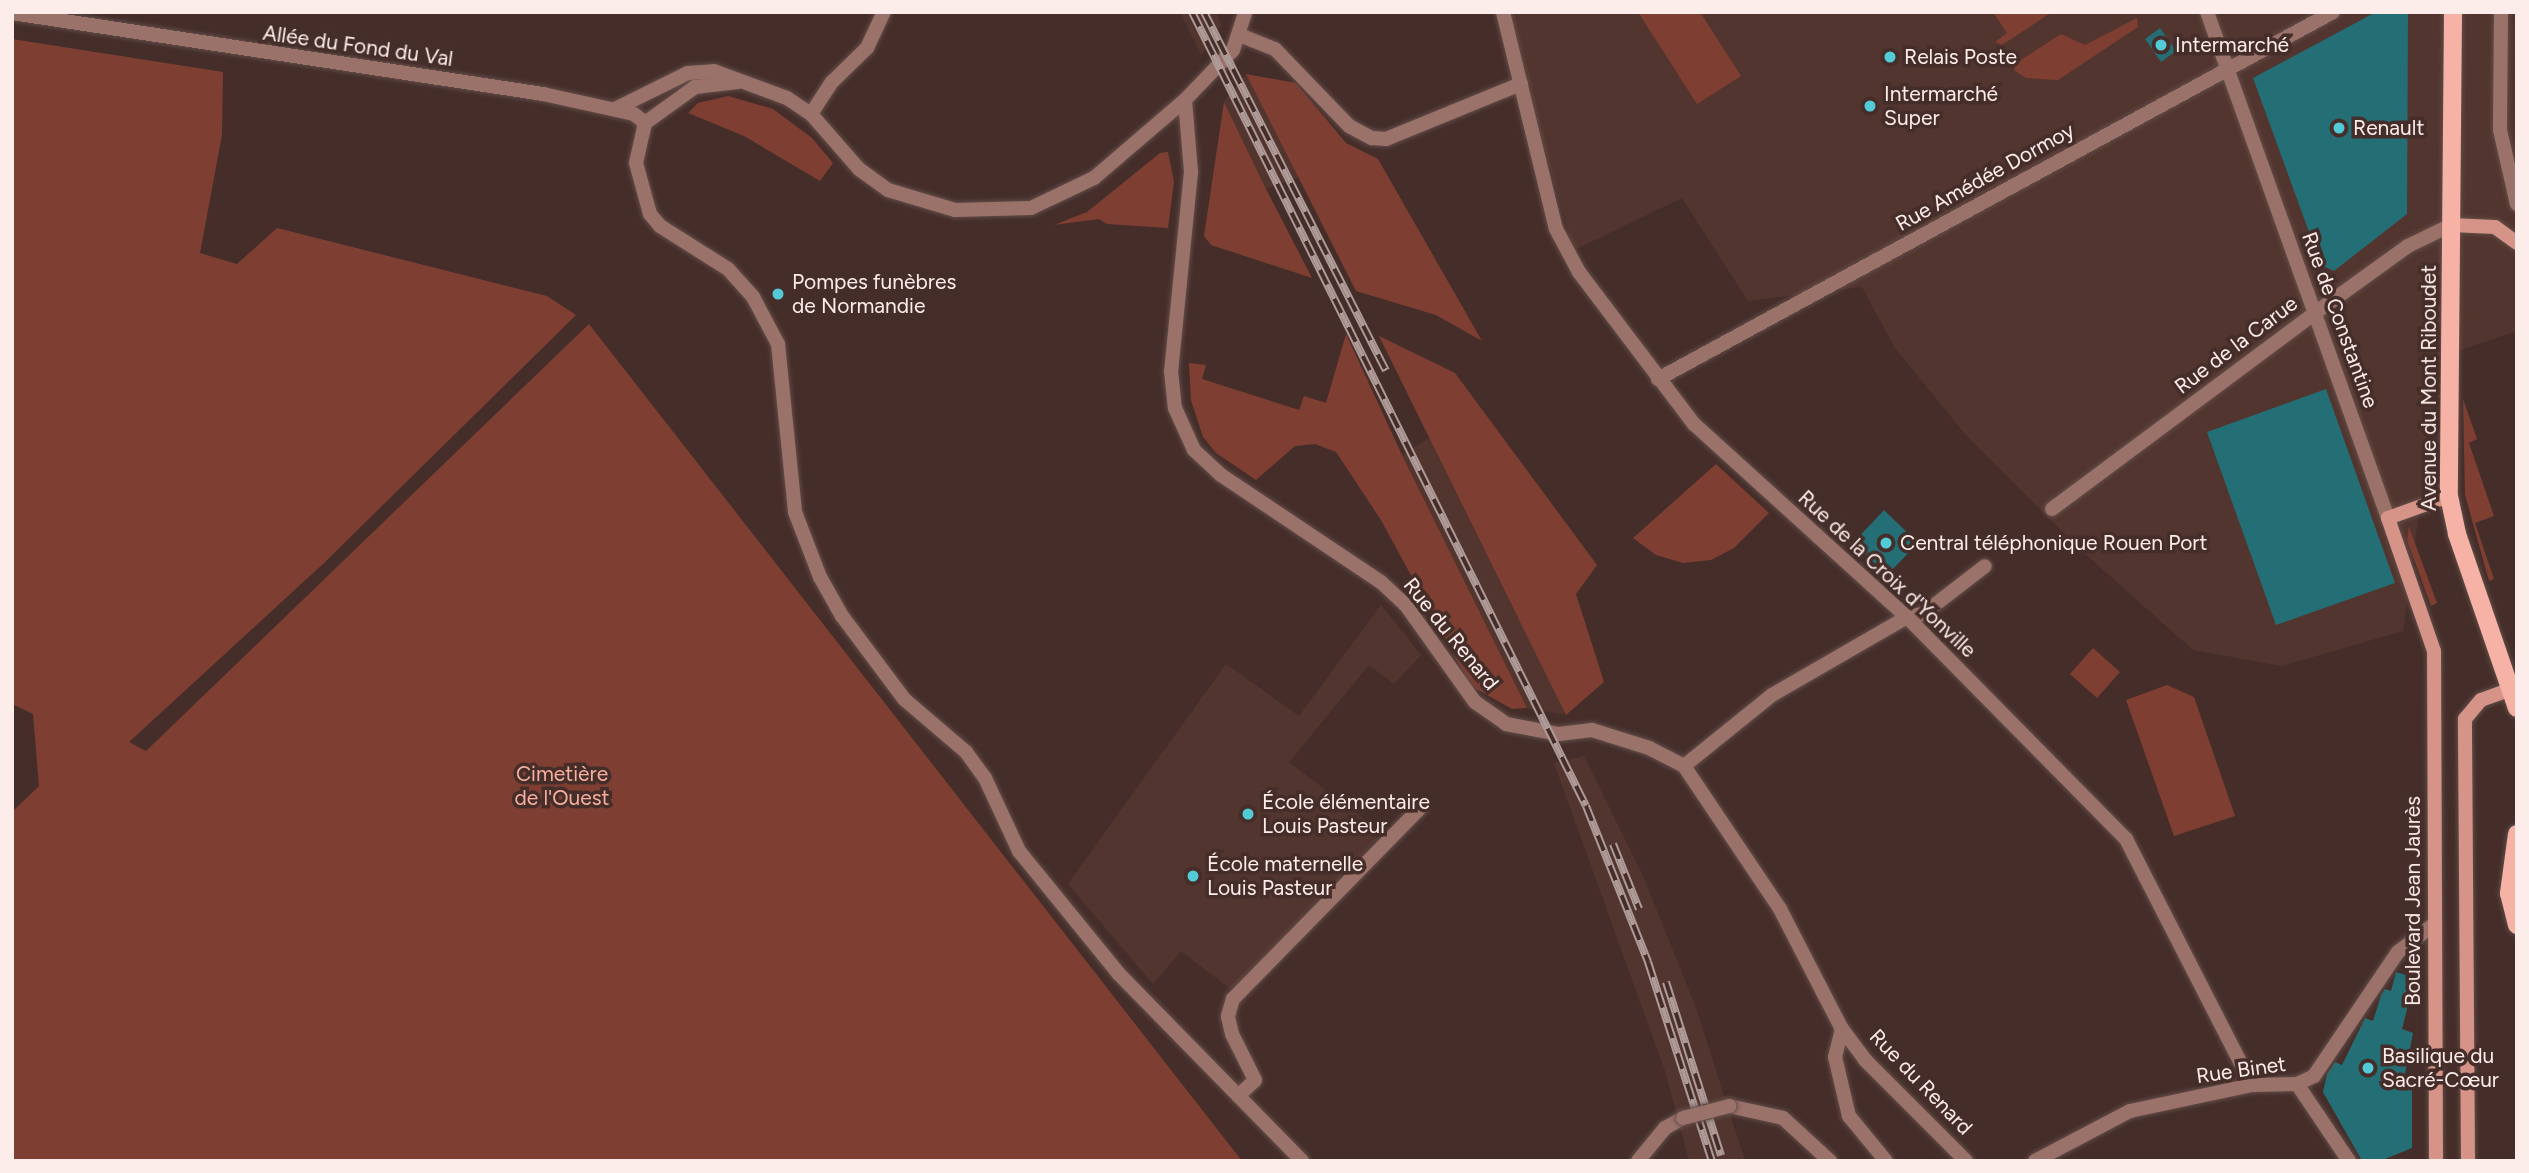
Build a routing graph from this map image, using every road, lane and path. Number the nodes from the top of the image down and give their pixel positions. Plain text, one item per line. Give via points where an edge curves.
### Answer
1 (884, 12) edge
2 (1245, 12) edge
3 (1503, 12) edge
4 (2207, 12) edge
5 (2333, 12) edge
6 (2453, 12) edge
7 (2501, 12) edge
8 (12, 13) edge
9 (1241, 36) junction
10 (2227, 69) junction
11 (747, 82) junction
12 (1521, 84) junction
13 (1185, 100) junction
14 (615, 109) junction
15 (811, 114) junction
16 (645, 123) junction
17 (2517, 204) edge
18 (2452, 225) junction
19 (2517, 243) edge
20 (2315, 313) junction
21 (1658, 379) junction
22 (2449, 496) junction
23 (2052, 509) dead end
24 (2388, 518) junction
25 (1984, 566) dead end
26 (1907, 617) junction
27 (2433, 642) joint
28 (2511, 689) junction
29 (2517, 708) edge
30 (1684, 766) junction
31 (1421, 807) dead end
32 (2517, 834) edge
33 (2432, 925) junction
34 (2517, 925) edge
35 (1842, 1029) junction
36 (2297, 1084) junction
37 (2252, 1085) junction
38 (1238, 1096) junction
39 (1301, 1161) edge
40 (1638, 1161) edge
41 (1830, 1161) edge
42 (1886, 1161) edge
43 (1966, 1161) edge
44 (2035, 1161) edge
45 (2349, 1161) edge
46 (2436, 1161) edge
47 (2468, 1161) edge

1 - 15 street via 867,48 832,82
2 - 9 street
3 - 12 street, Rue de la Croix d'Yonville
4 - 10 street, Rue de Constantine
5 - 10 street, Rue Amédée Dormoy
6 - 18 main road, Avenue du Mont Riboudet
7 - 17 street via 2500,130
8 - 14 street, Allée du Fond du Val
9 - 12 street via 1275,50 1349,127 1372,138 1386,139
9 - 13 street via 1221,66
10 - 20 street, Rue de Constantine
10 - 21 street, Rue Amédée Dormoy
11 - 14 street via 714,71 688,73
11 - 15 street
11 - 16 street via 695,87
12 - 21 street, Rue de la Croix d'Yonville via 1565,251
13 - 15 street via 1069,195 990,213 955,210 888,190 859,169
13 - 30 street, Rue du Renard via 1190,182 1171,371 1175,408 1194,450 1221,475 1381,582 1405,604 1475,702 1506,724 1559,734 1592,730 1649,748
14 - 16 street, Allée du Fond du Val
16 - 38 street via 636,163 650,214 660,226 728,268 753,297 778,344 795,512 816,568 842,616 904,699 966,752 985,778 1019,851 1118,973
18 - 19 main road via 2496,227
18 - 20 street, Rue de la Carue via 2408,246
18 - 22 main road, Avenue du Mont Riboudet
20 - 23 street, Rue de la Carue
20 - 24 street, Rue de Constantine
21 - 26 street, Rue de la Croix d'Yonville via 1714,444
22 - 24 main road
22 - 28 main road, Avenue du Mont Riboudet via 2457,534
24 - 27 main road, Rue de Constantine
25 - 26 street via 1923,614
26 - 30 street via 1772,695
26 - 37 street, Rue de la Croix d'Yonville via 2126,839
27 - 33 main road, Boulevard Jean Jaurès
28 - 29 main road, Avenue du Mont Riboudet
28 - 47 main road via 2481,700 2465,719
30 - 35 street, Rue du Renard via 1780,909
31 - 38 street via 1233,999 1228,1016 1232,1034 1255,1080
32 - 34 main road via 2509,893
33 - 36 street, Rue Binet via 2398,952 2314,1076
33 - 46 main road, Boulevard Jean Jaurès
35 - 42 street via 1835,1057 1849,1116
35 - 43 street, Rue du Renard via 1865,1060
36 - 37 street, Rue Binet
36 - 45 street
37 - 44 street, Rue Binet via 2130,1111
38 - 39 street
40 - 41 street, bridge via 1665,1128 1683,1118 1729,1106 1783,1118

